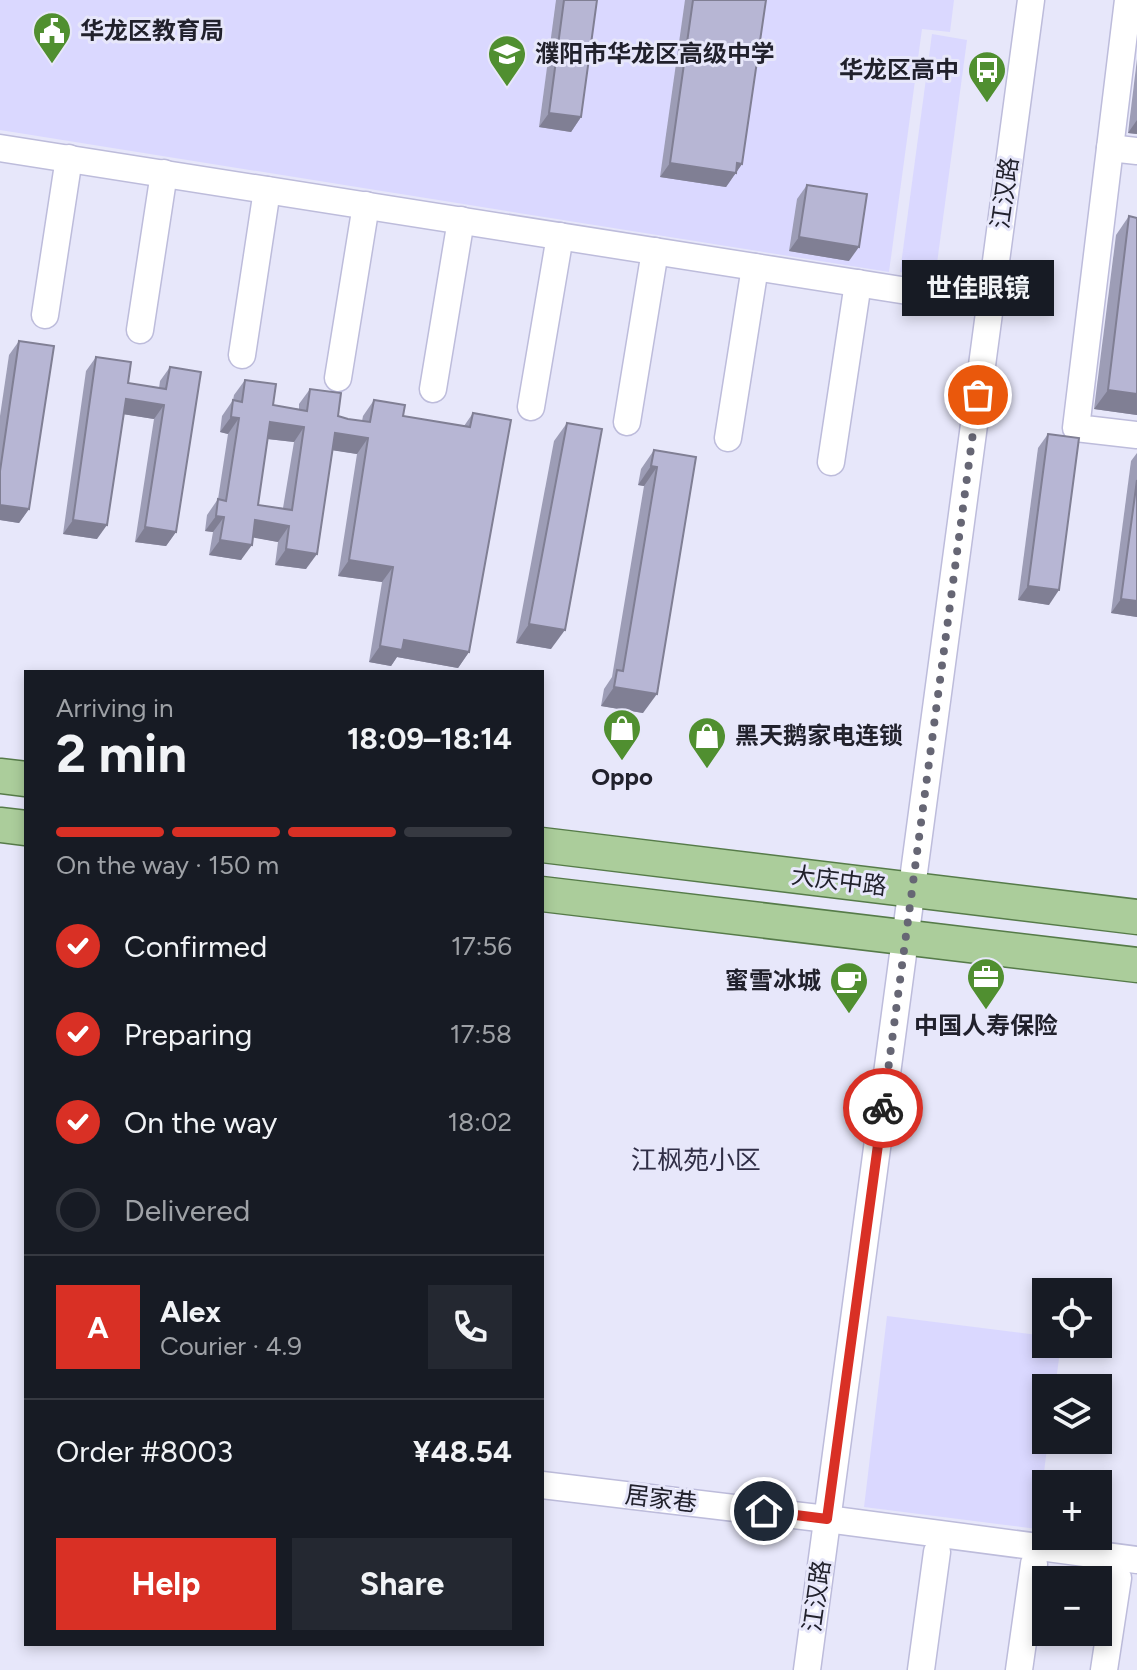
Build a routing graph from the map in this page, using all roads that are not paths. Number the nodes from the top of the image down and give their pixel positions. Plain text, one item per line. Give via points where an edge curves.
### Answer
1 (1031, 0) edge
2 (1128, 0) edge
3 (0, 148) edge
4 (1110, 148) junction
5 (1137, 151) edge
6 (69, 158) junction
7 (164, 173) junction
8 (267, 190) junction
9 (366, 205) junction
10 (461, 220) junction
11 (560, 236) junction
12 (655, 251) junction
13 (755, 267) junction
14 (858, 283) junction
15 (990, 304) junction
16 (45, 315) dead end
17 (140, 330) dead end
18 (242, 355) dead end
19 (338, 378) dead end
20 (433, 389) dead end
21 (531, 407) dead end
22 (627, 422) dead end
23 (1137, 435) edge
24 (728, 438) dead end
25 (831, 462) dead end
26 (0, 776) edge
27 (24, 779) edge
28 (0, 825) edge
29 (24, 828) edge
30 (544, 845) edge
31 (912, 890) junction
32 (544, 894) edge
33 (1137, 917) edge
34 (906, 937) junction
35 (1137, 965) edge
36 (544, 1485) edge
37 (827, 1519) junction
38 (937, 1552) dead end
39 (1034, 1564) dead end
40 (1127, 1569) edge
41 (807, 1670) edge
42 (921, 1670) edge
43 (1019, 1670) edge
44 (1104, 1670) edge

1 - 15 street, 江汉路
2 - 4 street
3 - 6 street
4 - 5 street
4 - 23 street via 1076,428
6 - 7 street
6 - 16 street
7 - 8 street
7 - 17 street
8 - 9 street
8 - 18 street
9 - 10 street
9 - 19 street
10 - 11 street
10 - 20 street
11 - 12 street
11 - 21 street
12 - 13 street
12 - 22 street
13 - 14 street
13 - 24 street
14 - 15 street
14 - 25 street
15 - 31 street, 江汉路
26 - 27 main road
28 - 29 main road
30 - 31 main road, 大庆中路
31 - 33 main road, 大庆中路
31 - 34 street, 江汉路
32 - 34 main road, 大庆中路
34 - 35 main road, 大庆中路
34 - 37 street, 江汉路
36 - 37 street, 居家巷
37 - 40 street, 居家巷
37 - 41 street, 江汉路
38 - 42 street
39 - 43 street
40 - 44 street

